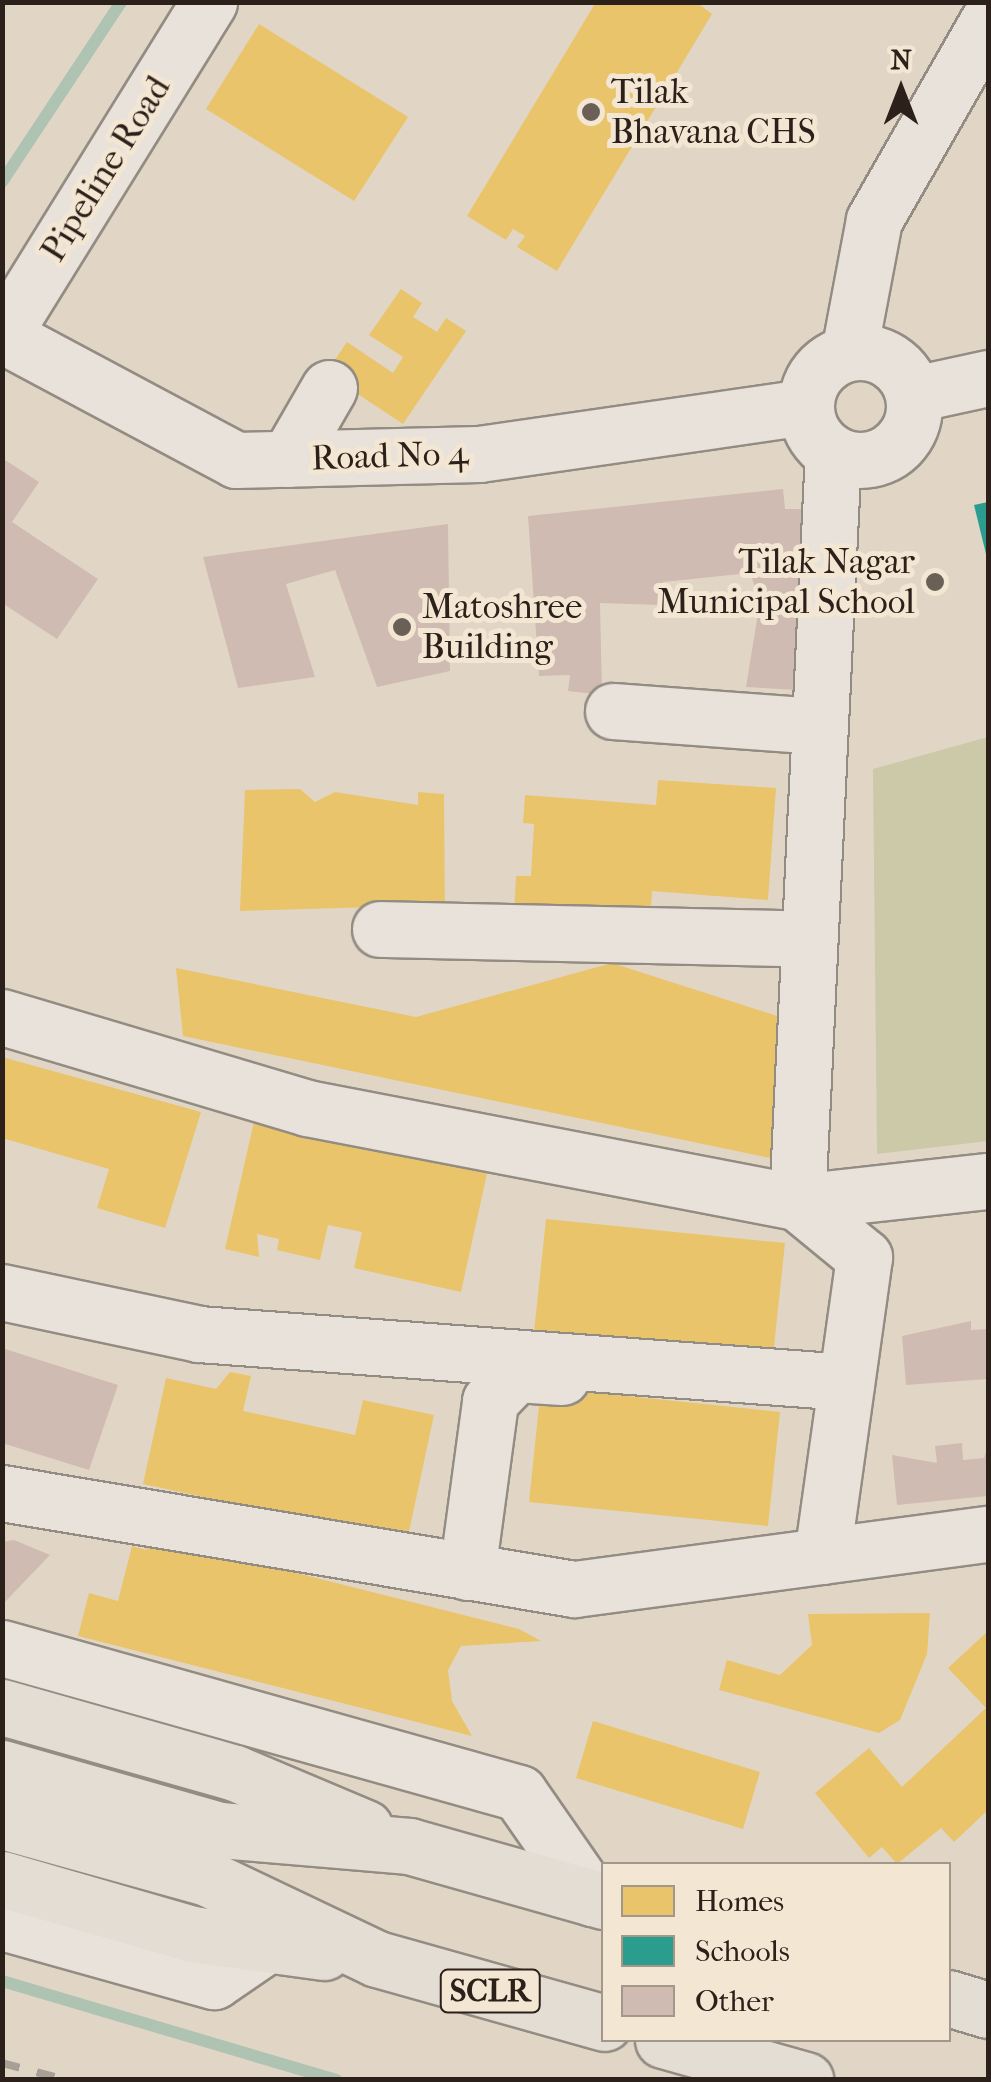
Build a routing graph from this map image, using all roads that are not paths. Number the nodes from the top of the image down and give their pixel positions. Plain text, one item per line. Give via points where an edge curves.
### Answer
1 (209, 2) edge
2 (988, 21) edge
3 (3, 335) edge
4 (849, 352) junction
5 (988, 378) edge
6 (329, 388) dead end
7 (914, 394) junction
8 (805, 406) junction
9 (833, 453) junction
10 (288, 459) junction
11 (613, 711) dead end
12 (819, 726) junction
13 (380, 928) dead end
14 (809, 939) junction
15 (2, 1018) edge
16 (988, 1181) edge
17 (796, 1202) junction
18 (2, 1292) edge
19 (845, 1390) junction
20 (2, 1493) edge
21 (988, 1534) edge
22 (822, 1556) junction
23 (467, 1572) junction
24 (2, 1648) edge
25 (2, 1707) edge
26 (2, 1768) edge
27 (2, 1821) edge
28 (409, 1846) junction
29 (2, 1879) edge
30 (598, 1899) edge
31 (2, 1922) edge
32 (268, 1944) junction
33 (376, 1959) junction
34 (951, 1999) edge
35 (988, 2010) edge
36 (601, 2022) edge
37 (670, 2042) edge
38 (805, 2080) edge

1 - 3 street, Pipeline Road
2 - 4 street via 874,220
3 - 10 street, Road No 4 via 236,460
4 - 7 street via 883,356
4 - 8 street via 818,372
5 - 7 street
6 - 10 street
7 - 9 street via 910,428 888,452
8 - 9 street
8 - 10 street, Road No 4 via 479,454
9 - 12 street
11 - 12 street
12 - 14 street
13 - 14 street
14 - 17 street
15 - 17 street via 308,1108
16 - 17 street
17 - 19 street via 864,1257
18 - 19 street via 199,1334
19 - 22 street
19 - 23 street via 516,1374 490,1401
20 - 23 street
21 - 22 street
22 - 23 street via 574,1589
24 - 30 street via 519,1793
25 - 28 highway via 235,1773
26 - 28 highway via 220,1830
27 - 33 highway, SCLR via 207,1878
28 - 30 highway
29 - 32 highway via 192,1934
31 - 32 street via 214,1981
32 - 33 highway
33 - 36 highway, SCLR
34 - 35 highway
37 - 38 highway

